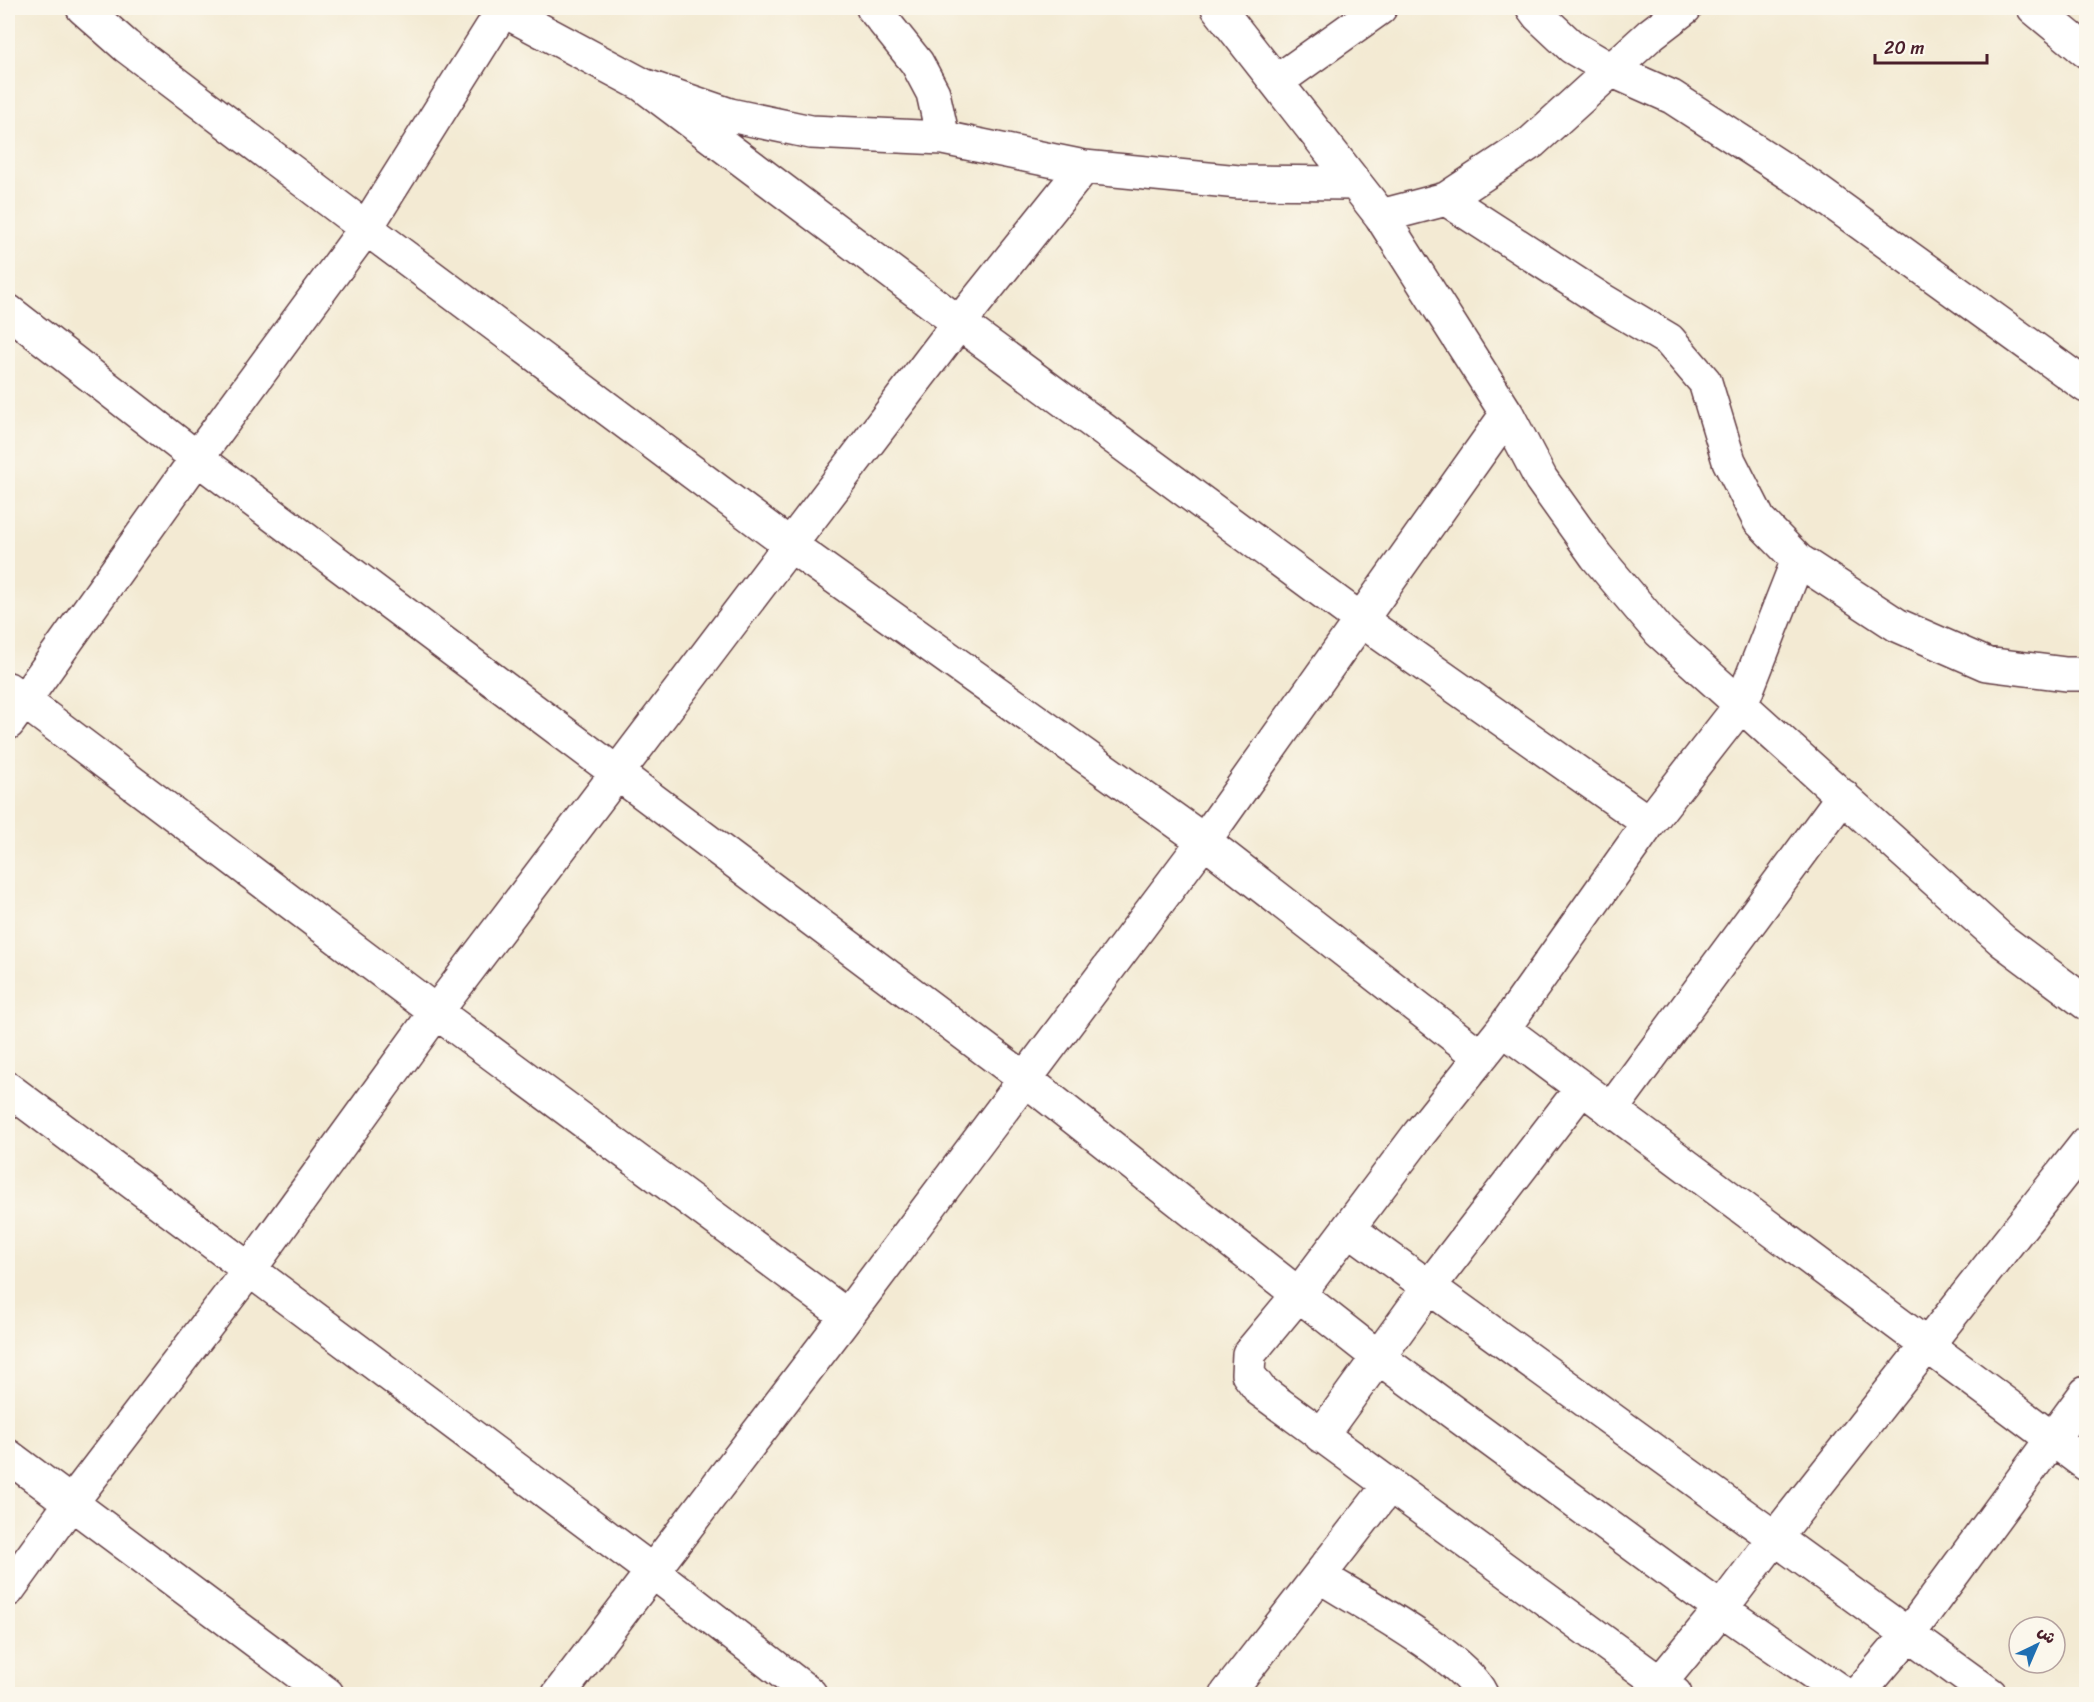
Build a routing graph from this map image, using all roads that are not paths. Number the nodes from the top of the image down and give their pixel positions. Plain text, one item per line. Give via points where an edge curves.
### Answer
1 (83, 8) edge
2 (873, 8) edge
3 (1218, 8) edge
4 (1380, 8) edge
5 (1533, 8) edge
6 (1685, 8) edge
7 (2034, 8) edge
8 (501, 9) edge
9 (2086, 51) edge
10 (1611, 70) junction
11 (1276, 82) junction
12 (643, 85) junction
13 (943, 138) junction
14 (1084, 167) junction
15 (1354, 183) junction
16 (1446, 199) junction
17 (1381, 216) junction
18 (366, 228) junction
19 (8, 311) edge
20 (959, 323) junction
21 (2086, 386) edge
22 (1507, 414) junction
23 (197, 458) junction
24 (790, 545) junction
25 (1798, 560) junction
26 (1361, 620) junction
27 (2086, 674) edge
28 (13, 705) edge
29 (1741, 705) junction
30 (617, 774) junction
31 (1843, 796) junction
32 (1648, 823) junction
33 (1204, 841) junction
34 (2086, 1004) edge
35 (436, 1012) junction
36 (1503, 1029) junction
37 (1480, 1056) junction
38 (1025, 1079) junction
39 (1582, 1088) junction
40 (8, 1089) edge
41 (1611, 1110) junction
42 (2086, 1144) edge
43 (1349, 1229) junction
44 (249, 1270) junction
45 (1429, 1287) junction
46 (1298, 1295) junction
47 (847, 1316) junction
48 (1928, 1346) junction
49 (1378, 1357) junction
50 (2086, 1393) edge
51 (1322, 1436) junction
52 (2052, 1439) junction
53 (8, 1456) edge
54 (2086, 1464) edge
55 (1389, 1486) junction
56 (71, 1503) junction
57 (1774, 1539) junction
58 (652, 1571) junction
59 (1319, 1576) junction
60 (8, 1590) edge
61 (1721, 1610) junction
62 (1908, 1635) junction
63 (1667, 1689) edge
64 (327, 1695) edge
65 (559, 1695) edge
66 (810, 1695) edge
67 (1227, 1695) edge
68 (1480, 1695) edge
69 (1844, 1695) edge
70 (1858, 1695) edge
71 (1990, 1695) edge

1 - 18 street via 126,46
2 - 13 street via 917,63 933,93
3 - 11 street
4 - 11 street
5 - 10 street via 1572,47
6 - 10 street
7 - 9 street
8 - 12 street
8 - 18 street
10 - 16 street via 1532,141
10 - 21 street via 1672,97 1811,186
11 - 15 street
12 - 13 street via 730,116 811,132
12 - 20 street
13 - 14 street
14 - 15 street via 1239,182
14 - 20 street
15 - 17 street
16 - 17 street
16 - 25 street via 1669,340 1705,382 1729,461 1759,520
17 - 22 street
18 - 23 street
18 - 24 street
19 - 23 street
20 - 24 street
20 - 26 street
22 - 26 street
22 - 29 street via 1541,479 1596,556 1660,632
23 - 28 street
23 - 30 street
24 - 30 street
24 - 33 street
25 - 27 street via 1897,626 1986,664
25 - 29 street
26 - 32 street
26 - 33 street
28 - 35 street
29 - 31 street
29 - 32 street
30 - 35 street
30 - 38 street
31 - 34 street via 2003,941
31 - 41 street
32 - 36 street
33 - 37 street
33 - 38 street
35 - 44 street
35 - 47 street
36 - 37 street
36 - 39 street
37 - 43 street
38 - 46 street
38 - 47 street
39 - 41 street
39 - 45 street
40 - 44 street
41 - 48 street
42 - 48 street
43 - 45 street
43 - 46 street
44 - 56 street
44 - 58 street
45 - 49 street
45 - 57 street
46 - 49 street
46 - 51 street via 1249,1354 1248,1374 1260,1390
47 - 58 street
48 - 52 street
48 - 57 street
49 - 51 street
49 - 61 street
50 - 52 street
51 - 55 street
52 - 54 street
52 - 62 street
53 - 56 street
55 - 59 street
55 - 63 street
56 - 60 street
56 - 64 street
57 - 61 street
57 - 62 street
58 - 65 street
58 - 66 street
59 - 67 street
59 - 68 street via 1441,1653 1476,1685
61 - 63 street
61 - 69 street
62 - 70 street
62 - 71 street

